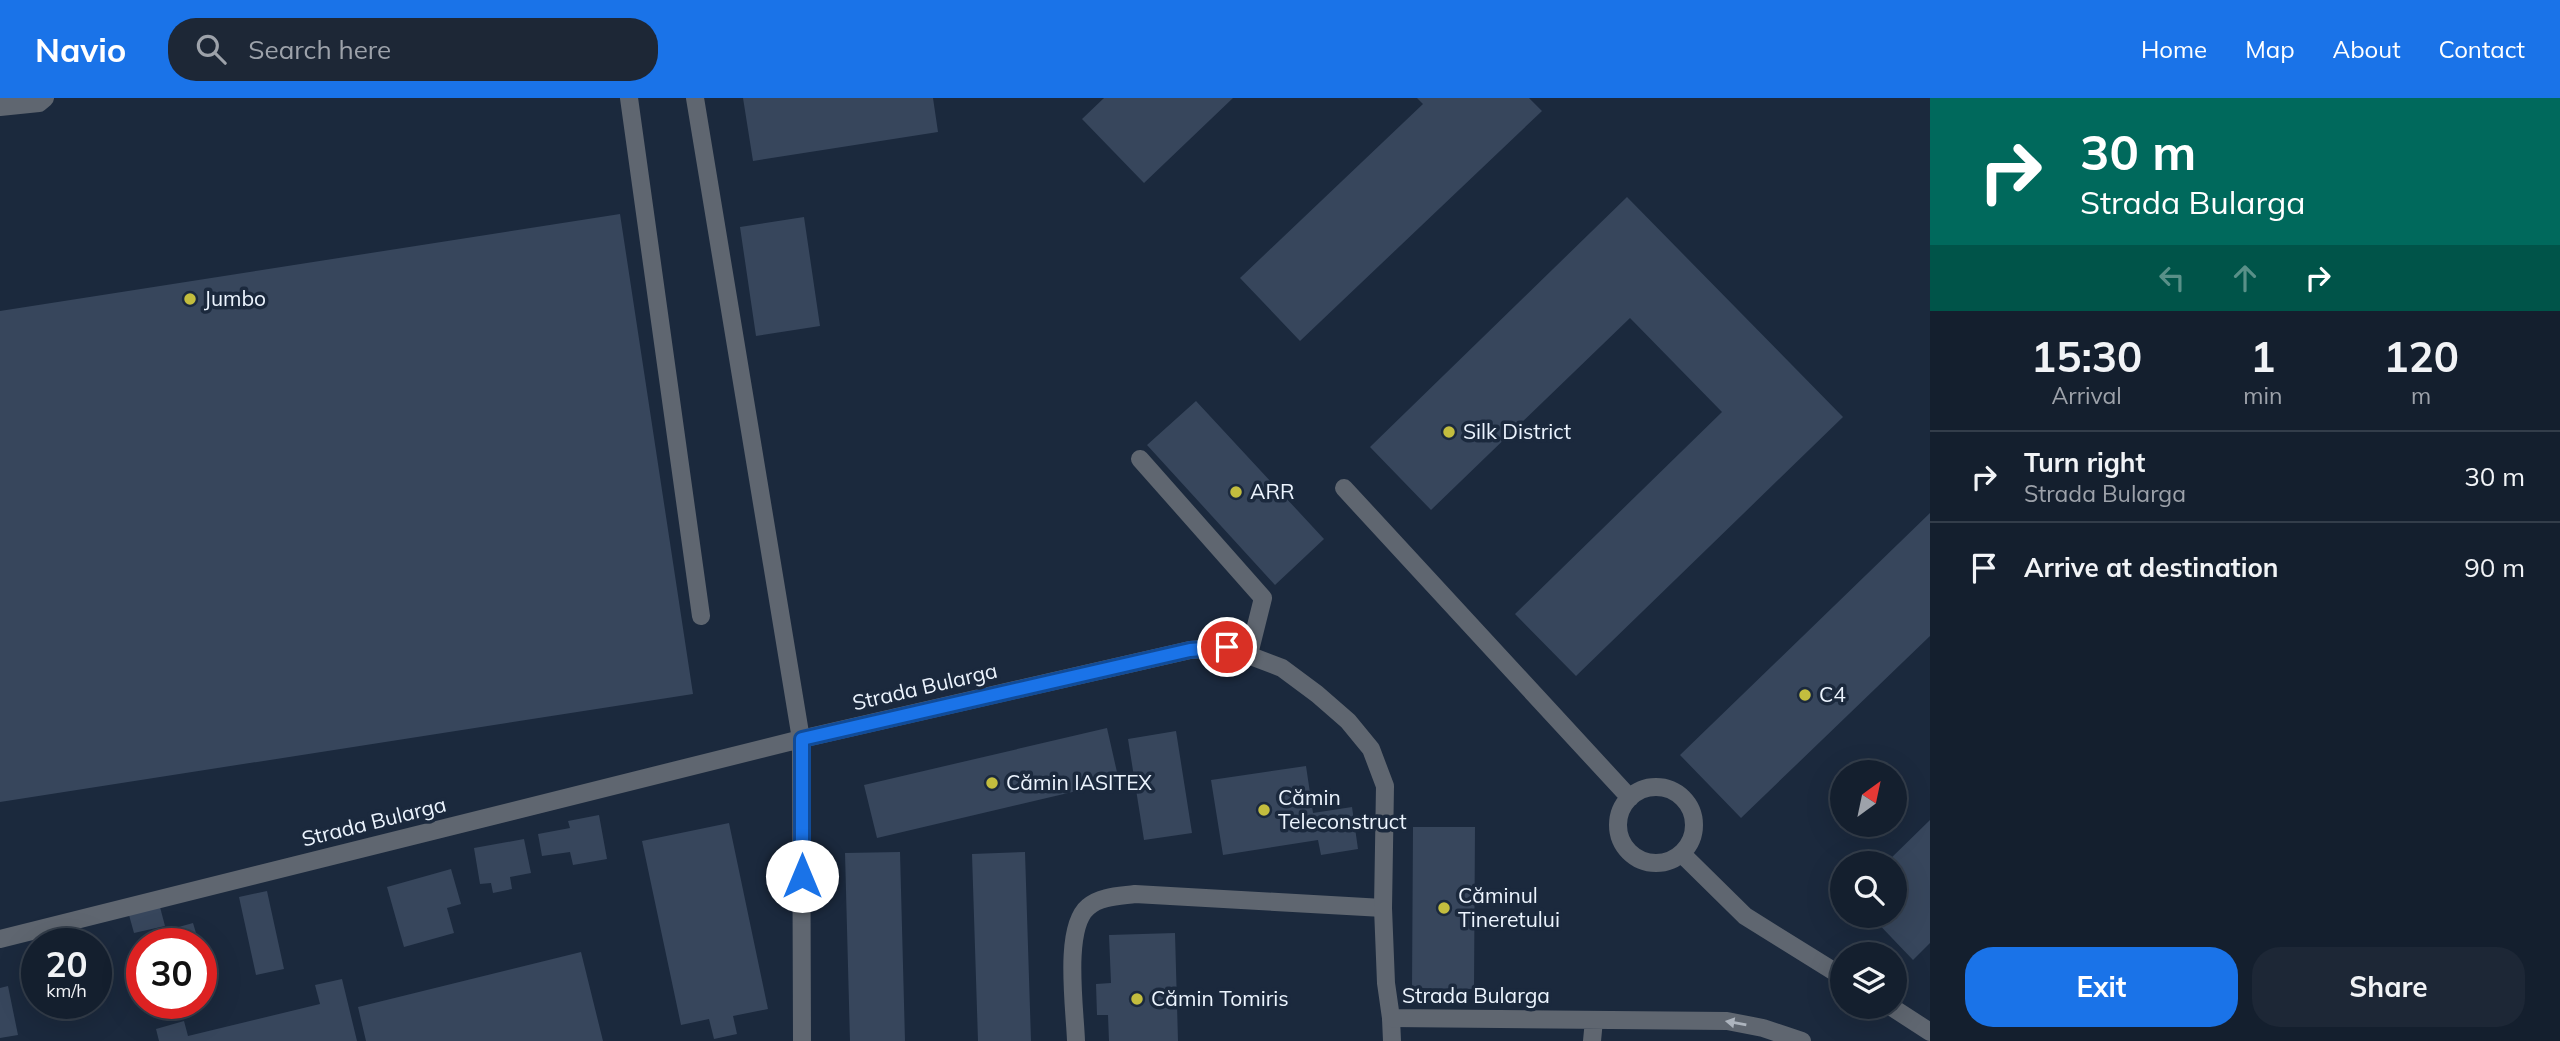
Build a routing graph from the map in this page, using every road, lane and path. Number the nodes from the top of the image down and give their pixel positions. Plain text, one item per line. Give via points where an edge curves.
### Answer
1 (46, 98) edge
2 (629, 98) edge
3 (695, 98) edge
4 (0, 107) edge
5 (1140, 459) dead end
6 (1344, 488) dead end
7 (701, 616) dead end
8 (1249, 654) junction
9 (802, 739) junction
10 (1630, 797) junction
11 (1682, 854) junction
12 (1383, 908) junction
13 (0, 939) edge
14 (1830, 969) edge
15 (1907, 1017) edge
16 (1391, 1018) junction
17 (1594, 1020) junction
18 (1930, 1032) edge
19 (802, 1041) edge
20 (1076, 1041) edge
21 (1392, 1041) edge
22 (1592, 1041) edge
23 (1802, 1041) edge

1 - 4 street via 39,103
2 - 7 street
3 - 9 street
5 - 8 street via 1263,598
6 - 10 street
8 - 9 street, Strada Bularga via 1227,647 1190,650
8 - 12 street, Strada Bularga via 1282,668 1317,694 1371,749 1385,786
9 - 13 street, Strada Bularga
9 - 19 street
10 - 11 street via 1659,787 1682,798 1694,819
10 - 11 street via 1617,826 1626,849 1647,863 1659,864
11 - 14 street via 1745,916
12 - 16 street, Strada Bularga
12 - 20 street via 1135,894 1088,906 1072,940
15 - 18 street
16 - 17 street, Strada Bularga
16 - 21 street
17 - 22 street
23 -> 17 street, Strada Bularga via 1727,1021

